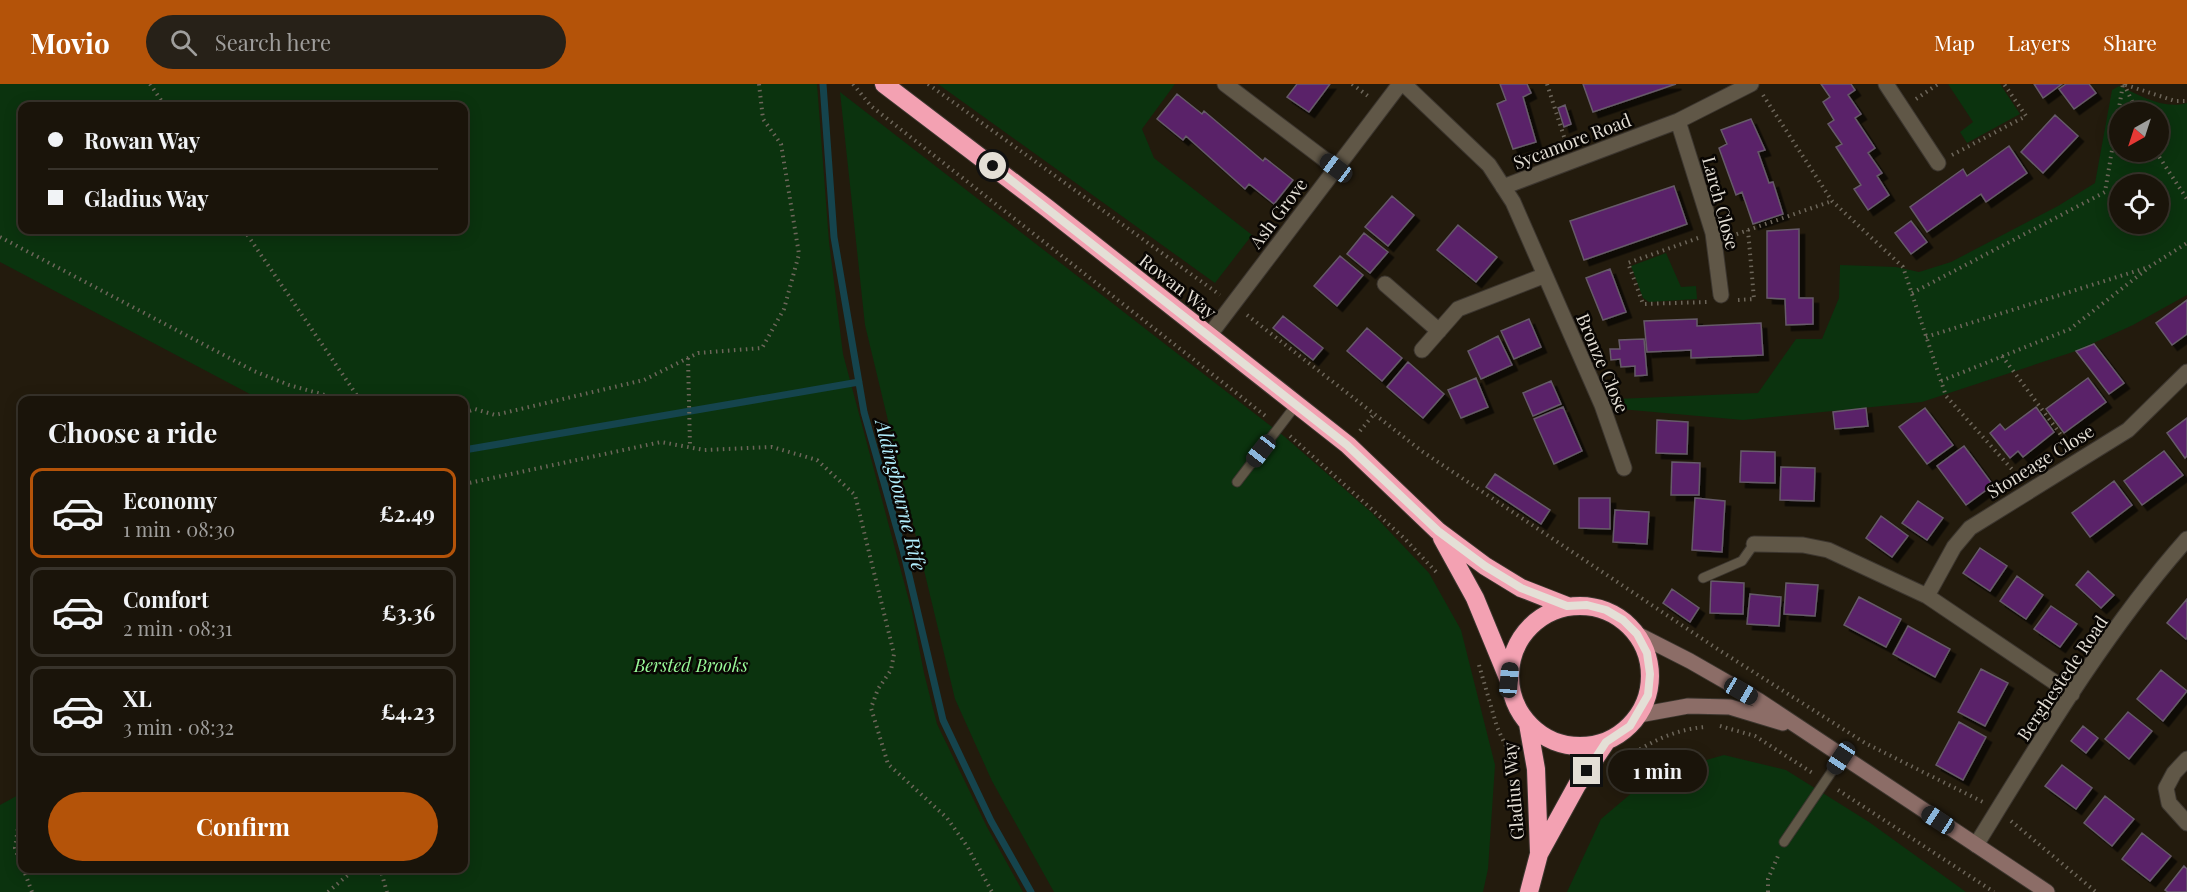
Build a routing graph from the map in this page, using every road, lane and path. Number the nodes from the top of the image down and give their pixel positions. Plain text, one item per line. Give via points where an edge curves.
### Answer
1 (150, 84) edge
2 (759, 84) edge
3 (884, 84) edge
4 (928, 84) edge
5 (1225, 84) edge
6 (1402, 84) edge
7 (1547, 84) edge
8 (1886, 84) edge
9 (1938, 84) edge
10 (2004, 84) edge
11 (2123, 84) edge
12 (854, 85) edge
13 (1736, 87) edge
14 (1757, 89) edge
15 (1245, 90) edge
16 (2187, 101) edge
17 (162, 102) edge
18 (2132, 102) edge
19 (1903, 108) junction
20 (1678, 122) junction
21 (1571, 160) junction
22 (2163, 162) edge
23 (1938, 163) joint
24 (1336, 168) junction
25 (1503, 187) junction
26 (2187, 199) edge
27 (1832, 201) junction
28 (1748, 230) junction
29 (247, 234) edge
30 (0, 237) edge
31 (1713, 237) junction
32 (2187, 243) edge
33 (2149, 267) junction
34 (1543, 276) junction
35 (1385, 284) dead end
36 (1912, 294) junction
37 (1722, 298) junction
38 (1233, 304) junction
39 (1439, 331) junction
40 (1208, 337) junction
41 (1926, 337) junction
42 (1422, 350) dead end
43 (2002, 356) junction
44 (688, 358) junction
45 (2187, 372) edge
46 (1941, 381) junction
47 (329, 396) edge
48 (357, 396) edge
49 (1296, 405) junction
50 (468, 411) edge
51 (1280, 427) junction
52 (690, 447) junction
53 (2080, 460) junction
54 (1624, 468) dead end
55 (1237, 482) dead end
56 (468, 483) edge
57 (2031, 490) junction
58 (1438, 531) junction
59 (1754, 544) joint
60 (2184, 547) edge
61 (1440, 577) dead end
62 (1703, 578) dead end
63 (1927, 596) junction
64 (1567, 606) junction
65 (1637, 634) junction
66 (1479, 662) dead end
67 (1509, 680) junction
68 (2072, 694) junction
69 (1639, 715) junction
70 (1528, 724) junction
71 (1797, 728) junction
72 (1606, 742) junction
73 (1841, 758) junction
74 (2187, 759) edge
75 (1536, 769) junction
76 (1607, 776) dead end
77 (1825, 781) junction
78 (1998, 810) junction
79 (2187, 823) edge
80 (18, 828) edge
81 (1784, 842) joint
82 (1976, 845) junction
83 (1539, 854) junction
84 (18, 856) edge
85 (25, 873) edge
86 (350, 873) edge
87 (381, 873) edge
88 (2088, 885) junction
89 (32, 892) edge
90 (328, 892) edge
91 (387, 892) edge
92 (992, 892) edge
93 (1529, 892) edge
94 (1768, 892) edge
95 (1994, 892) edge
96 (2047, 892) edge
97 (2083, 892) edge
98 (2096, 892) edge

1 - 17 path
2 - 44 path via 763,119 781,144 799,254 784,309 762,348 698,353
3 - 40 highway, Rowan Way
4 - 38 path
5 - 15 street
6 - 24 street, Ash Grove
6 - 25 street, Sycamore Road via 1489,165
7 - 21 path
8 - 19 street
9 - 19 path
10 - 23 path via 2026,116
11 - 16 path via 2175,101
11 - 18 path
11 - 36 path via 2105,192
12 - 51 path via 872,105
13 - 14 street, Sycamore Road
13 - 20 street, Sycamore Road
14 - 27 path
15 - 24 street
19 - 23 street
20 - 21 street, Sycamore Road
20 - 31 street, Larch Close
21 - 25 street, Sycamore Road
22 - 26 path
24 - 38 street, Ash Grove
25 - 34 street, Bronze Close
27 - 28 path
27 - 36 path via 1903,267
28 - 31 path
28 - 37 path via 1754,299
29 - 48 path
30 - 47 path via 254,371
31 - 37 street, Larch Close
31 - 37 path via 1628,263 1643,304
32 - 33 path
33 - 41 path
33 - 43 path via 2070,329
34 - 39 street via 1458,309
34 - 54 street, Bronze Close via 1602,405
35 - 39 street
36 - 41 path
38 - 40 street, Ash Grove
38 - 78 path via 1423,452 1719,650 1865,743
39 - 42 street
40 - 49 highway, Rowan Way
41 - 46 path
43 - 46 path
43 - 53 path
44 - 50 path via 644,380 495,415
44 - 52 path
45 - 53 street, Stoneage Close via 2128,430
46 - 57 path via 1946,396
49 - 51 lane
49 - 58 highway, Rowan Way via 1347,445
51 - 55 lane
51 - 61 path via 1396,531
52 - 56 path via 661,442
52 - 92 path via 772,447 817,460 855,495 894,654 891,670 871,708 878,736 888,764 947,818
53 - 57 street, Stoneage Close
57 - 63 street, Stoneage Close via 1970,528 1954,547
58 - 64 highway, Rowan Way via 1521,588
58 - 67 highway, Rowan Way via 1475,598
59 - 62 lane via 1742,561
59 - 63 street via 1803,544 1828,550
60 - 68 street, Berghestede Road
63 - 68 street
64 - 65 highway via 1587,605 1606,610
64 - 67 highway via 1531,624 1518,640 1510,659
65 - 69 highway via 1647,653 1650,674 1648,695
65 - 71 street via 1758,700
66 - 75 path via 1497,727 1516,767
67 - 70 highway via 1515,703
68 - 78 street, Berghestede Road
69 - 71 street via 1688,706 1730,707
69 - 72 highway
70 - 72 highway via 1544,737 1564,745
70 - 75 highway, Gladius Way
71 - 73 street
72 - 83 highway, Gladius Way
73 - 77 lane
73 - 82 street
74 - 79 street via 2166,788 2169,803
75 - 83 highway, Gladius Way
76 - 77 path via 1637,750 1669,734 1719,726 1755,736
77 - 81 lane
77 - 95 path
78 - 82 street, Berghestede Road
78 - 88 path
80 - 84 path
81 - 94 path via 1768,879
82 - 96 street
83 - 93 highway, Gladius Way
85 - 89 path
86 - 90 path
87 - 91 path
88 - 97 path
88 - 98 path

